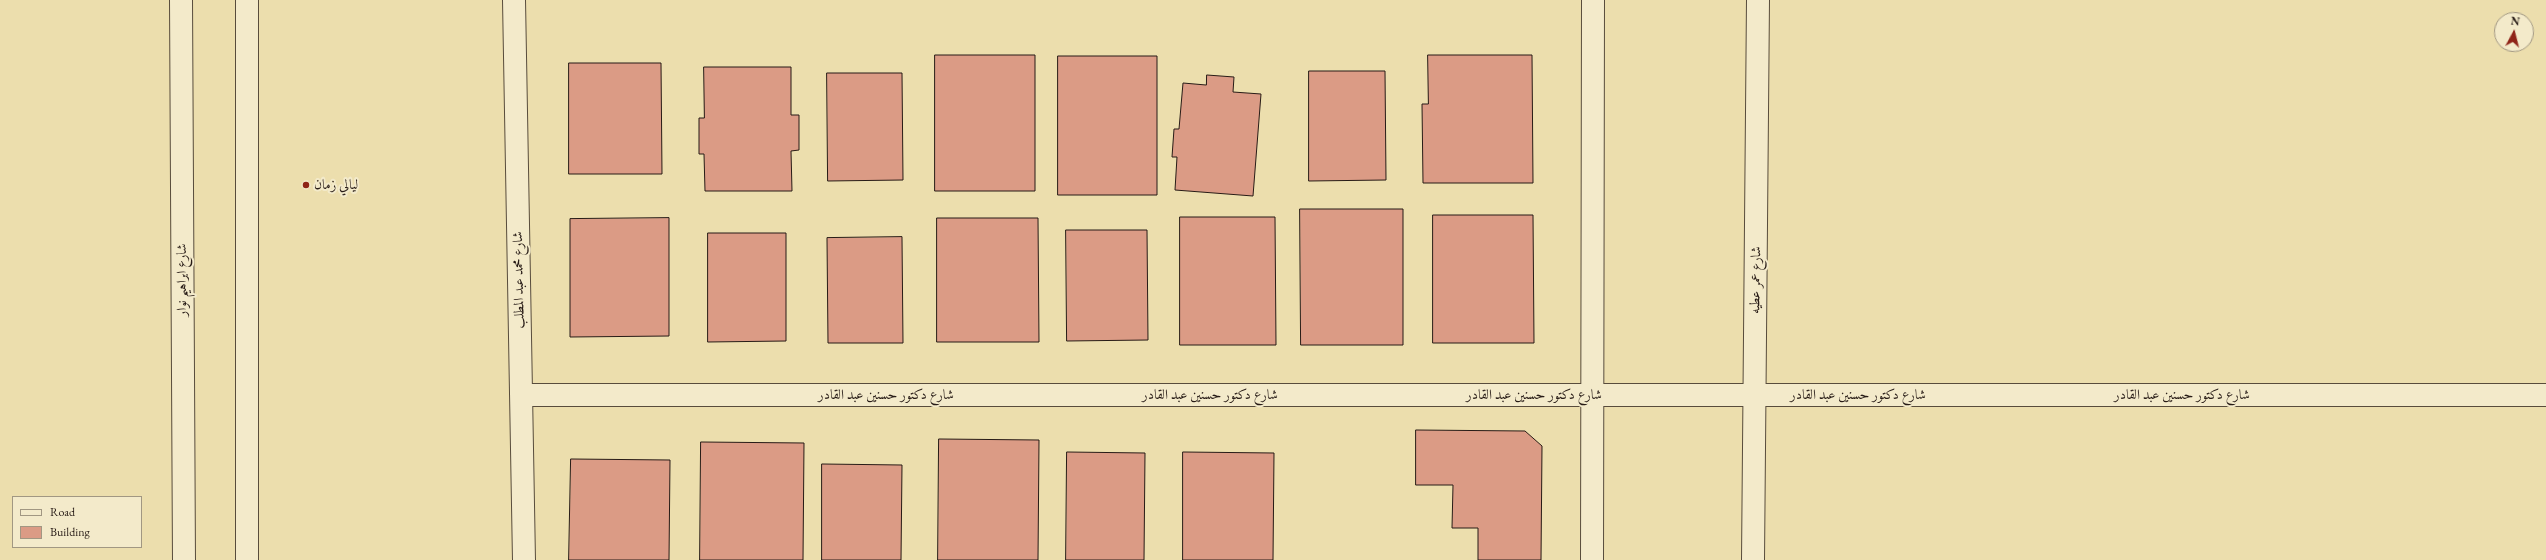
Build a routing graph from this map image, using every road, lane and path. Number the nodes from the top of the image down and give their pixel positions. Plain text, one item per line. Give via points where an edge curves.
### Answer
1 (181, 0) edge
2 (248, 0) edge
3 (514, 0) edge
4 (1593, 0) edge
5 (1758, 0) edge
6 (2546, 394) edge
7 (521, 395) junction
8 (1592, 395) junction
9 (1755, 395) junction
10 (184, 560) edge
11 (247, 560) edge
12 (524, 560) edge
13 (1592, 560) edge
14 (1753, 560) edge

1 - 10 street, شارع ابراهيم نوار
2 - 11 street
3 - 7 street, شارع محمد عبد المطلب
4 - 8 street
5 - 9 street, شارع عمر عطيه
6 - 9 street, شارع دكتور حسنين عبد القادر
7 - 8 street, شارع دكتور حسنين عبد القادر
7 - 12 street, شارع محمد عبد المطلب
8 - 9 street, شارع دكتور حسنين عبد القادر
8 - 13 street
9 - 14 street, شارع عمر عطيه

